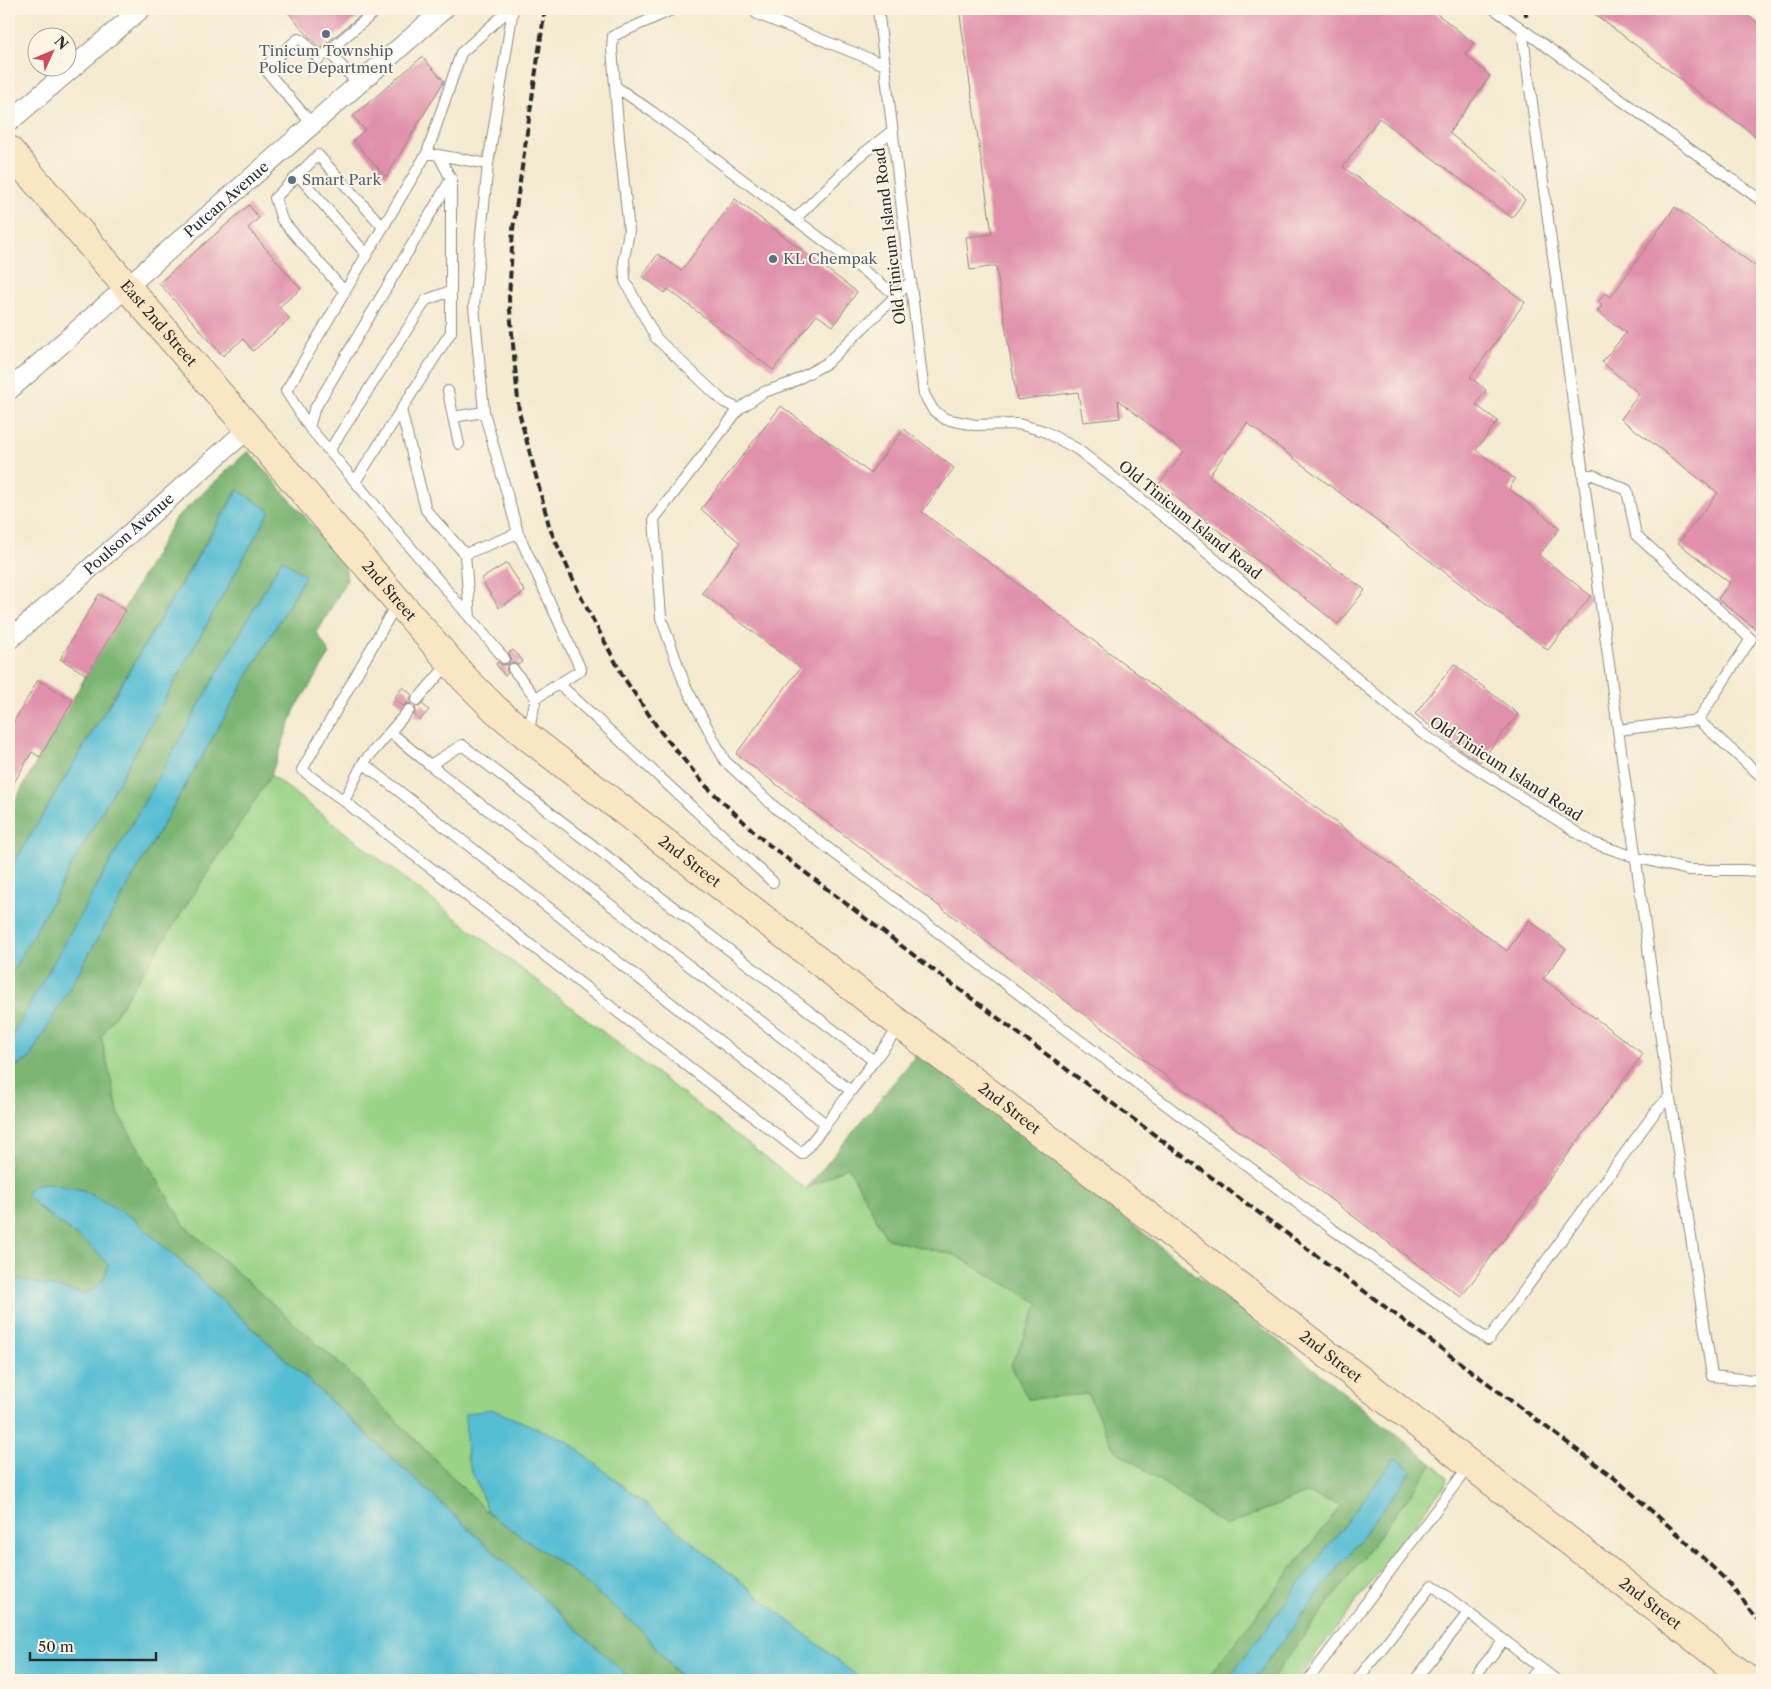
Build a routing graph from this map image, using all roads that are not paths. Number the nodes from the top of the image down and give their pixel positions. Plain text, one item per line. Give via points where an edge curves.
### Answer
1 (141, 9) edge
2 (378, 9) edge
3 (444, 9) edge
4 (512, 9) edge
5 (674, 9) edge
6 (754, 9) edge
7 (878, 9) edge
8 (1494, 9) edge
9 (1522, 30) junction
10 (328, 52) junction
11 (885, 65) junction
12 (358, 84) junction
13 (615, 86) junction
14 (9, 122) edge
15 (312, 124) junction
16 (892, 131) junction
17 (9, 150) edge
18 (427, 153) junction
19 (439, 156) junction
20 (488, 164) junction
21 (298, 175) junction
22 (451, 179) junction
23 (1762, 201) edge
24 (795, 219) junction
25 (383, 227) junction
26 (367, 255) junction
27 (911, 281) junction
28 (126, 286) junction
29 (451, 291) junction
30 (345, 292) junction
31 (896, 295) junction
32 (9, 390) edge
33 (448, 391) dead end
34 (739, 409) junction
35 (401, 410) junction
36 (484, 412) junction
37 (453, 417) junction
38 (309, 427) junction
39 (248, 428) junction
40 (459, 444) dead end
41 (329, 451) junction
42 (1583, 475) junction
43 (355, 482) junction
44 (306, 497) joint
45 (518, 534) junction
46 (465, 554) junction
47 (397, 602) junction
48 (470, 618) junction
49 (9, 640) edge
50 (504, 658) dead end
51 (450, 662) junction
52 (513, 669) dead end
53 (559, 684) junction
54 (536, 698) junction
55 (417, 700) dead end
56 (409, 710) dead end
57 (1698, 720) junction
58 (1618, 730) junction
59 (390, 732) junction
60 (527, 736) junction
61 (364, 763) junction
62 (430, 765) junction
63 (1762, 777) edge
64 (344, 801) junction
65 (1635, 857) junction
66 (1762, 873) edge
67 (773, 882) dead end
68 (901, 1025) junction
69 (874, 1061) junction
70 (851, 1091) junction
71 (1669, 1097) junction
72 (826, 1124) junction
73 (1762, 1382) edge
74 (1470, 1465) junction
75 (1468, 1612) junction
76 (1504, 1640) junction
77 (1539, 1668) junction
78 (1740, 1678) edge
79 (1308, 1680) edge
80 (1357, 1680) edge
81 (1415, 1680) edge
82 (1472, 1680) edge
83 (1529, 1680) edge
84 (1556, 1680) edge

1 - 14 street
2 - 10 lane
3 - 12 street, Putcan Avenue
4 - 18 lane via 460,53
4 - 20 lane
5 - 13 lane via 613,36
6 - 11 lane via 757,14
7 - 11 lane, Old Tinicum Island Road
8 - 9 lane
9 - 23 lane
9 - 42 lane
10 - 12 lane
10 - 15 lane via 319,59 298,38 266,68
11 - 16 lane, Old Tinicum Island Road
12 - 15 street, Putcan Avenue
13 - 24 lane
13 - 34 lane via 629,232 624,258 625,280 656,338 724,402
15 - 28 street, Putcan Avenue
16 - 24 lane via 859,157
16 - 27 lane, Old Tinicum Island Road
17 - 28 street, East 2nd Street
18 - 19 lane
18 - 25 lane
19 - 20 lane
19 - 22 lane
20 - 36 lane via 474,306
21 - 25 lane via 318,155
21 - 26 lane
21 - 30 lane via 275,198 282,220
22 - 29 lane
22 - 38 lane via 314,410
24 - 31 lane
25 - 26 lane
26 - 30 lane
27 - 31 lane
27 - 65 lane, Old Tinicum Island Road via 924,394 933,410 945,419 975,425 1018,424 1044,431 1077,449 1168,520 1423,734 1593,843
28 - 32 street, Putcan Avenue
28 - 39 street, East 2nd Street
29 - 35 lane via 451,332
29 - 41 lane via 426,300
30 - 38 lane via 286,392
31 - 34 lane via 827,363 791,383 764,392
33 - 37 lane
34 - 71 lane via 654,519 661,618 684,685 725,761 778,810 1332,1229 1488,1340
35 - 43 lane
35 - 46 lane via 426,510
36 - 37 lane
36 - 45 lane
37 - 40 lane
38 - 41 lane
39 - 44 street, East 2nd Street
39 - 49 street, Poulson Avenue
41 - 43 lane
42 - 57 lane via 1593,475 1627,490 1636,535 1751,639
42 - 58 lane
43 - 48 lane
44 - 47 street, 2nd Street
45 - 46 lane
45 - 53 lane via 581,670
46 - 48 lane
47 - 51 street, 2nd Street
47 - 64 lane via 302,770
48 - 50 lane
51 - 55 lane
51 - 60 street, 2nd Street via 495,709
52 - 54 lane
53 - 54 lane
53 - 67 lane
54 - 60 lane
56 - 59 lane
57 - 58 lane
57 - 63 lane
58 - 65 lane
59 - 61 lane
59 - 62 lane
60 - 68 street, 2nd Street
61 - 64 lane
61 - 72 lane
62 - 69 lane via 462,745
62 - 70 lane
64 - 72 lane via 802,1154
65 - 66 lane, Old Tinicum Island Road via 1688,870
65 - 71 lane
68 - 69 lane
68 - 74 street, 2nd Street
69 - 70 lane
70 - 72 lane
71 - 73 lane via 1712,1376
74 - 78 street, 2nd Street
74 - 79 lane
75 - 76 lane
75 - 80 lane via 1432,1585
75 - 81 lane
76 - 77 lane
76 - 82 lane
77 - 83 lane
77 - 84 lane

